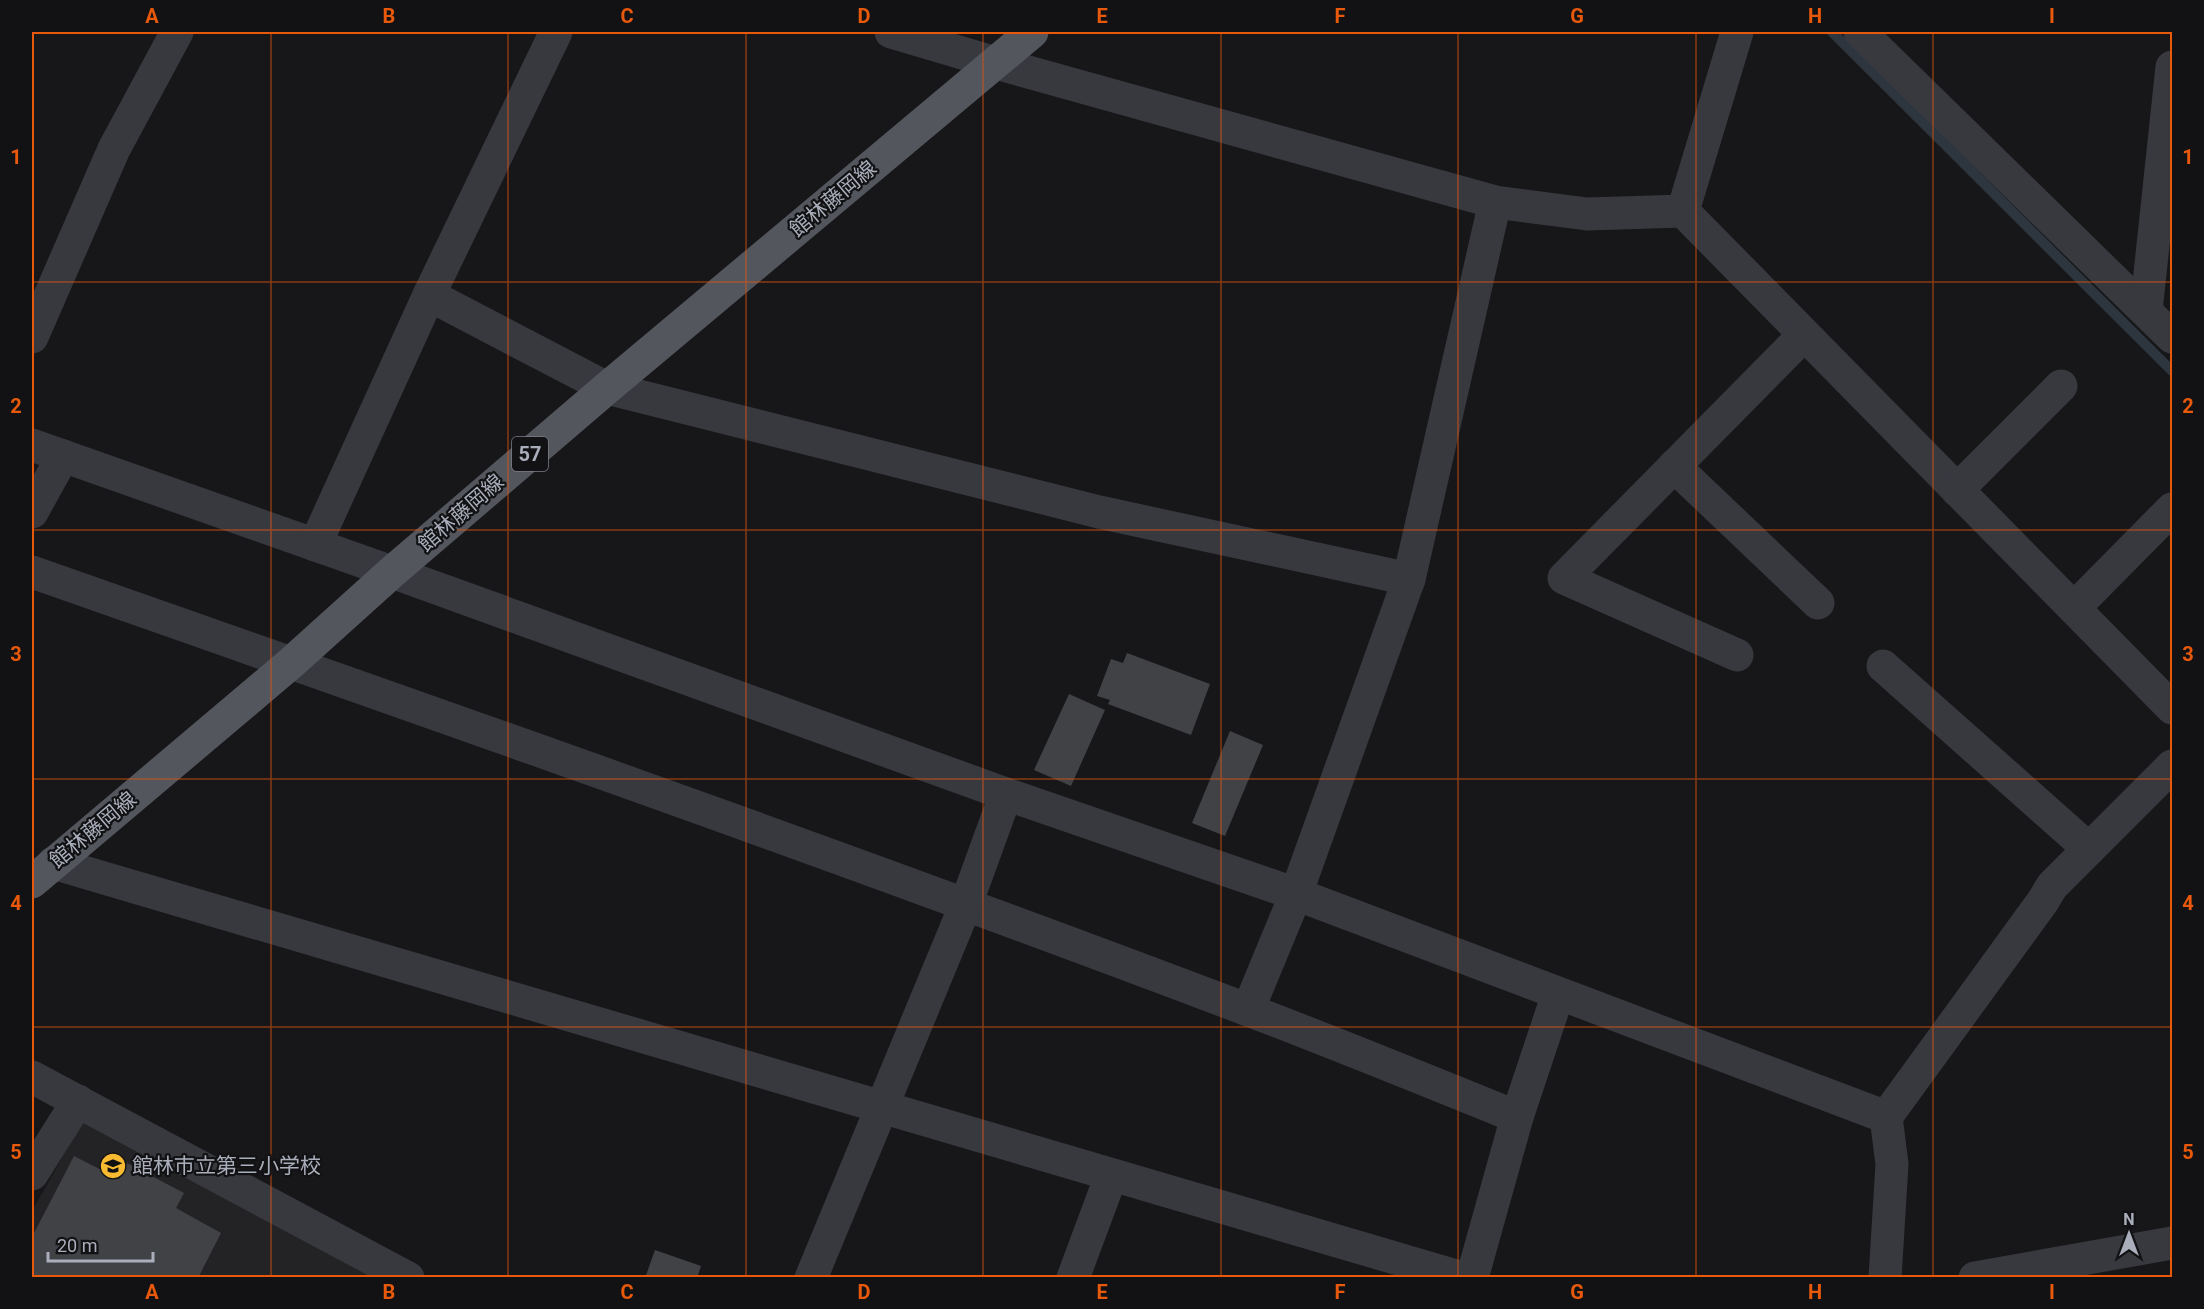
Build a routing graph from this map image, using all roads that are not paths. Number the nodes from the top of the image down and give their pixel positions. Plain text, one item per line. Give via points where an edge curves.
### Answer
1 (177, 32) edge
2 (555, 32) edge
3 (891, 32) edge
4 (1032, 32) edge
5 (1737, 32) edge
6 (1860, 32) edge
7 (996, 63) junction
8 (2172, 67) edge
9 (1495, 202) junction
10 (1683, 211) junction
11 (429, 295) junction
12 (2146, 311) junction
13 (1804, 334) junction
14 (32, 337) edge
15 (2172, 337) edge
16 (2061, 386) dead end
17 (608, 388) junction
18 (32, 445) edge
19 (63, 456) junction
20 (1674, 466) junction
21 (1957, 490) junction
22 (2172, 509) edge
23 (32, 512) edge
24 (315, 544) junction
25 (392, 572) junction
26 (32, 573) edge
27 (1409, 579) junction
28 (1818, 603) dead end
29 (2074, 608) junction
30 (1737, 655) dead end
31 (291, 663) junction
32 (1883, 666) dead end
33 (2172, 708) edge
34 (2172, 766) edge
35 (1006, 794) junction
36 (2089, 849) junction
37 (42, 872) edge
38 (1296, 894) junction
39 (966, 904) junction
40 (1558, 994) junction
41 (1248, 1010) junction
42 (32, 1077) edge
43 (78, 1101) junction
44 (881, 1107) junction
45 (1517, 1117) junction
46 (1886, 1117) junction
47 (32, 1174) edge
48 (1111, 1176) junction
49 (2172, 1243) edge
50 (408, 1278) edge
51 (811, 1278) edge
52 (1073, 1278) edge
53 (1463, 1278) edge
54 (1472, 1278) edge
55 (1885, 1278) edge
56 (1975, 1278) edge

1 - 14 street via 114,149
2 - 11 street
3 - 7 street
4 - 7 main road, 館林藤岡線 / 57
5 - 10 street
6 - 12 street
7 - 9 street
7 - 17 main road, 館林藤岡線 / 57
8 - 12 street
9 - 10 street via 1587,214
9 - 27 street
10 - 13 street
11 - 17 street
11 - 24 street
12 - 15 street
13 - 20 street
13 - 21 street
16 - 21 street
17 - 25 main road, 館林藤岡線 / 57
17 - 27 street via 1099,512
18 - 19 street
19 - 23 street
19 - 24 street
20 - 28 street
20 - 30 street via 1564,578
21 - 29 street
22 - 29 street
24 - 25 street
25 - 31 main road, 館林藤岡線 / 57
25 - 35 street
26 - 31 street
27 - 38 street
29 - 33 street
31 - 37 main road, 館林藤岡線 / 57
31 - 39 street
32 - 36 street
34 - 36 street
35 - 38 street
35 - 39 street
36 - 46 street via 2052,886
37 - 44 street
38 - 40 street
38 - 41 street
39 - 41 street
39 - 44 street
40 - 45 street
40 - 46 street
41 - 45 street
42 - 43 street
43 - 47 street
43 - 50 street
44 - 48 street
44 - 51 street
45 - 54 street
46 - 55 street via 1892,1164
48 - 52 street
48 - 53 street
49 - 56 street

